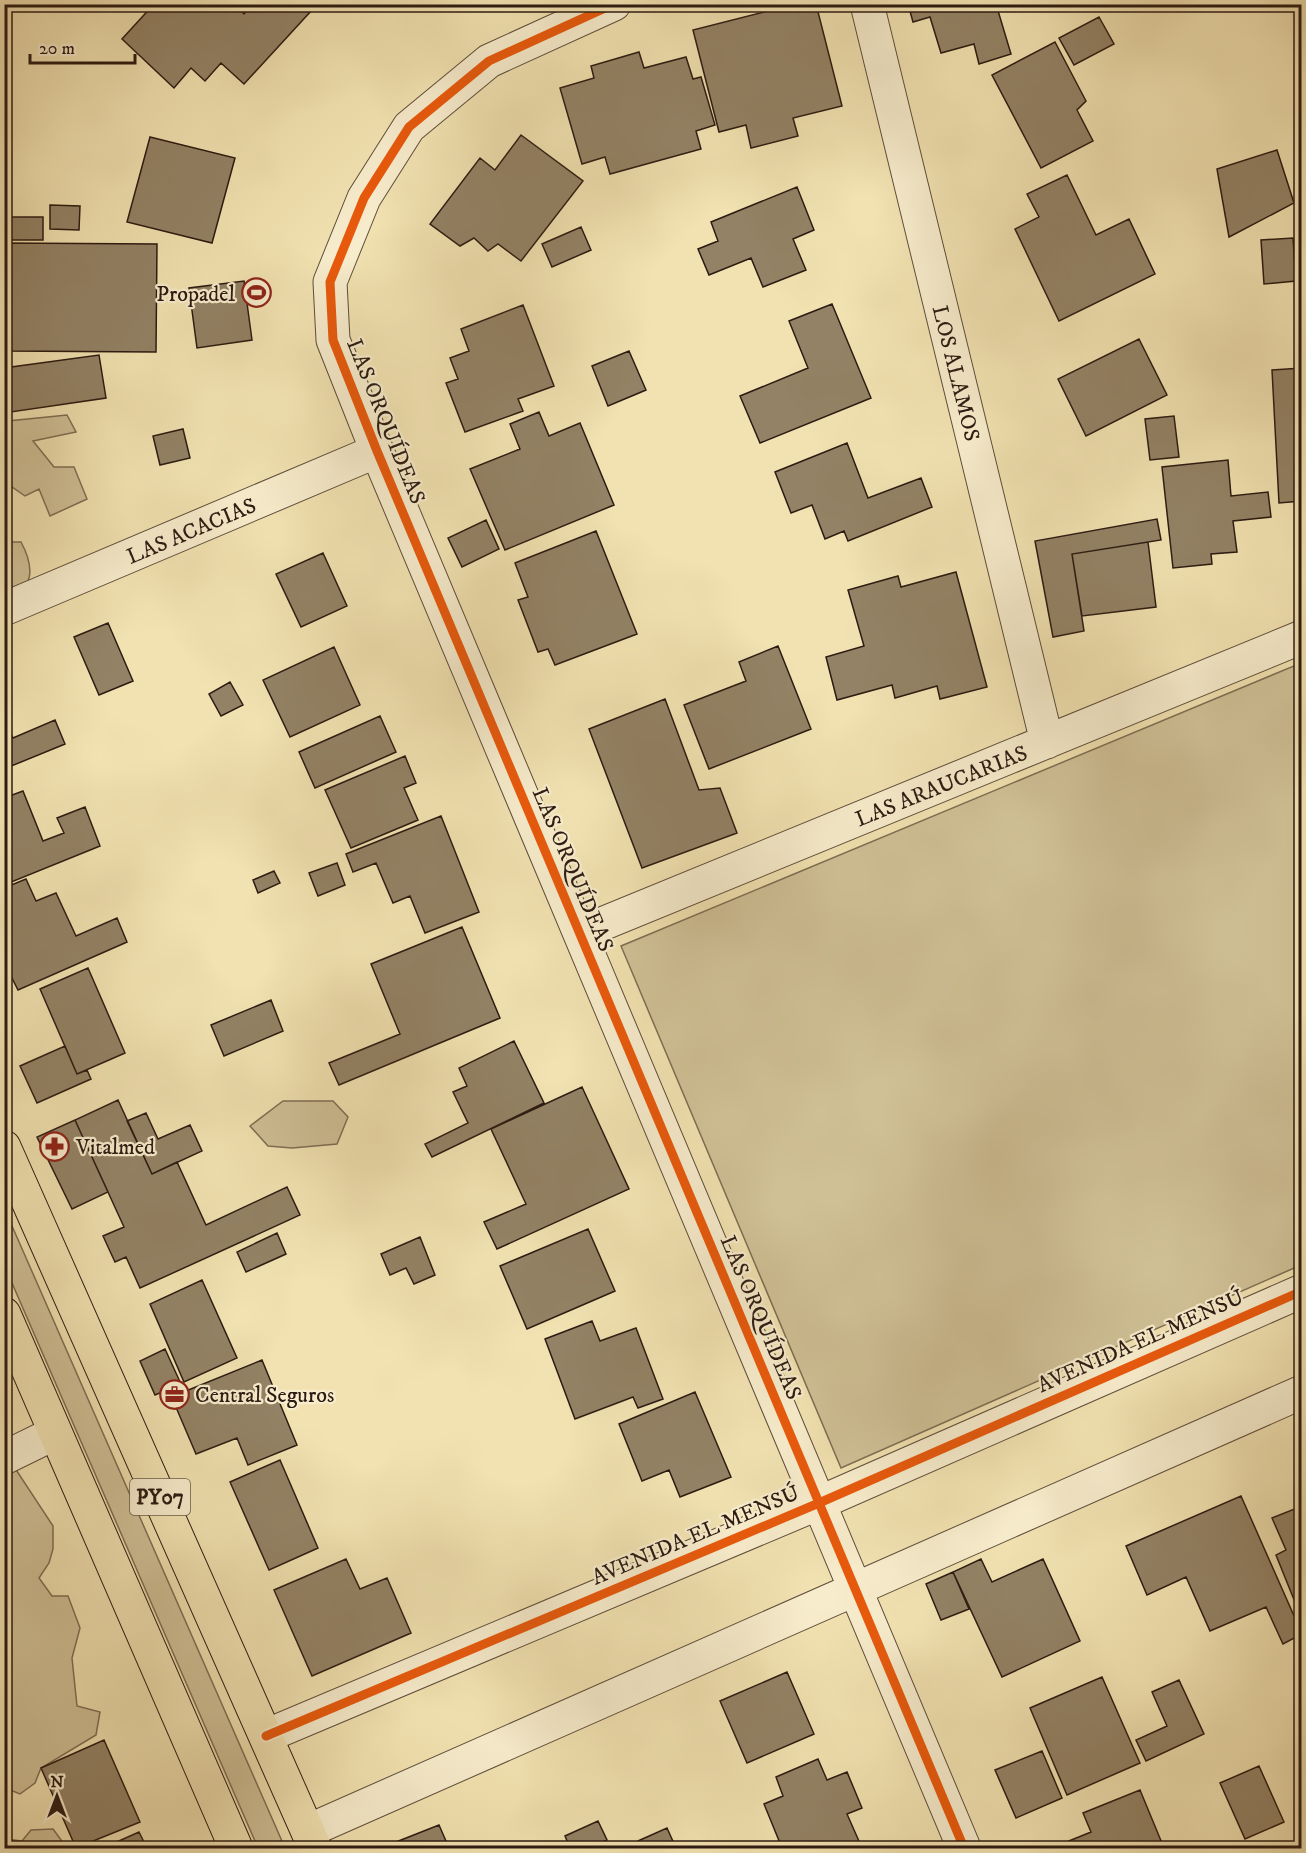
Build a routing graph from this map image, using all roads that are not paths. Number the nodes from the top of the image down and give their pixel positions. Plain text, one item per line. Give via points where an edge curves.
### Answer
1 (614, 4) edge
2 (867, 4) edge
3 (377, 451) junction
4 (4, 609) edge
5 (1302, 637) edge
6 (1047, 742) junction
7 (580, 933) junction
8 (4, 1147) edge
9 (1302, 1291) edge
10 (4, 1314) edge
11 (1302, 1392) edge
12 (55, 1433) junction
13 (7, 1452) edge
14 (819, 1503) junction
15 (855, 1589) junction
16 (266, 1736) junction
17 (311, 1840) edge
18 (236, 1848) edge
19 (964, 1848) edge

1 - 3 street, LAS ORQUÍDEAS via 489,62 410,127 364,198 330,282 333,340
2 - 6 street, LOS ALAMOS
3 - 4 street, LAS ACACIAS
3 - 7 street, LAS ORQUÍDEAS
5 - 6 street, LAS ARAUCARIAS
6 - 7 street, LAS ARAUCARIAS
7 - 14 street, LAS ORQUÍDEAS
8 - 16 main road, PY07
9 - 14 street, AVENIDA EL MENSÚ
10 - 12 main road
11 - 15 street
12 - 13 street
12 - 18 main road
14 - 15 street, LAS ORQUÍDEAS
14 - 16 street, AVENIDA EL MENSÚ
15 - 17 street
15 - 19 street, LAS ORQUÍDEAS
16 - 17 main road, PY07

